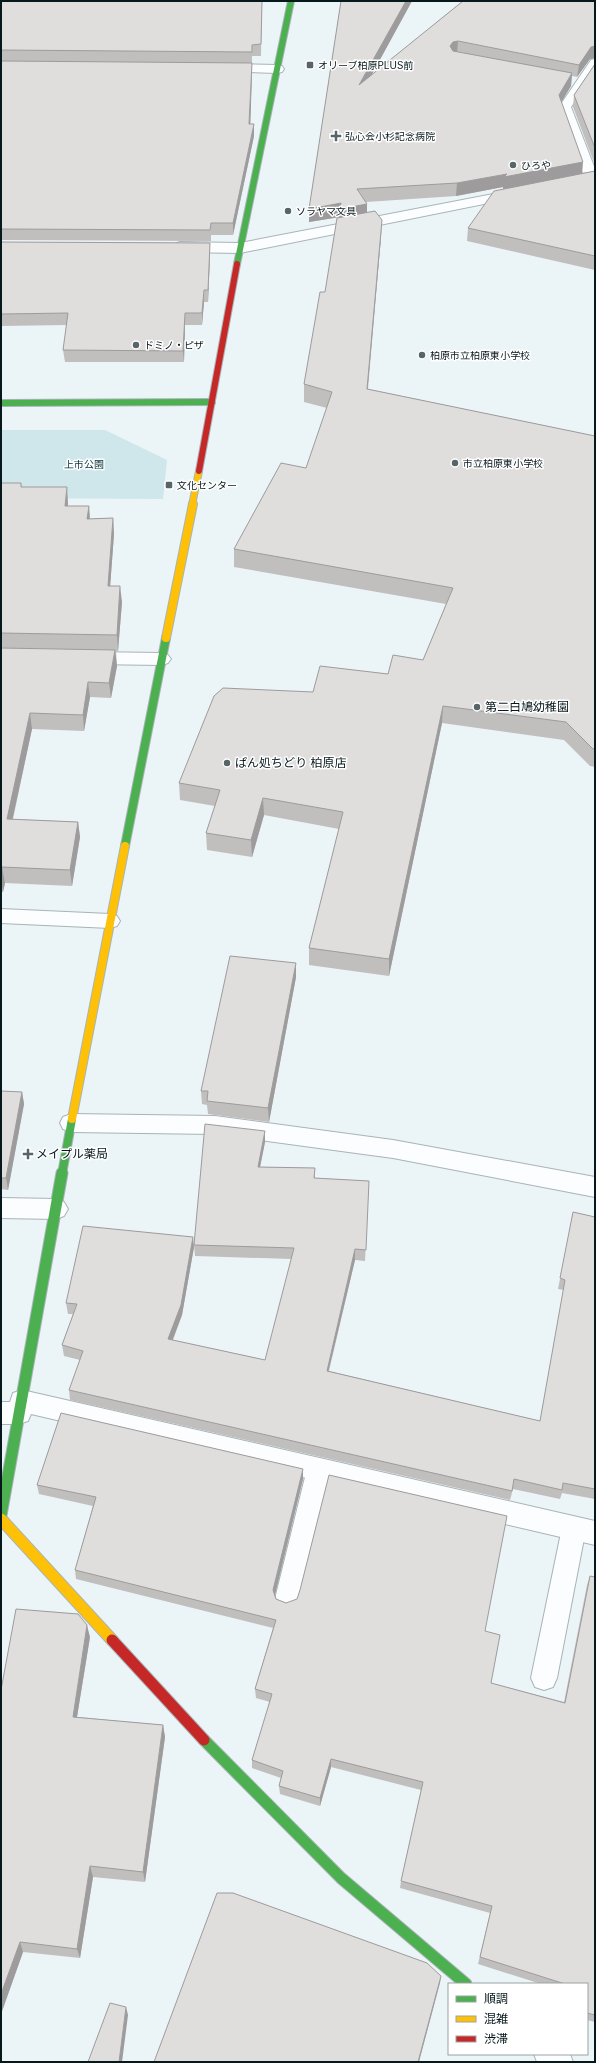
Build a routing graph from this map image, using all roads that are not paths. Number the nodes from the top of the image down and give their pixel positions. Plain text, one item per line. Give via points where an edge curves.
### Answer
1 (291, 1) edge
2 (595, 64) edge
3 (206, 68) edge
4 (277, 69) junction
5 (566, 80) edge
6 (581, 83) junction
7 (593, 178) edge
8 (576, 182) edge
9 (537, 190) edge
10 (167, 247) edge
11 (240, 248) junction
12 (212, 402) junction
13 (1, 403) edge
14 (70, 657) edge
15 (162, 659) junction
16 (1, 916) edge
17 (110, 921) junction
18 (71, 1123) junction
19 (595, 1187) edge
20 (1, 1208) edge
21 (56, 1209) junction
22 (14, 1409) edge
23 (319, 1470) junction
24 (1, 1515) edge
25 (1, 1519) edge
26 (585, 1531) edge
27 (287, 1600) dead end
28 (544, 1678) dead end
29 (465, 1983) edge
30 (550, 2055) edge
31 (558, 2062) edge

1 - 4 street
2 - 6 lane
3 - 4 street
4 - 11 street
5 - 6 lane
6 - 7 lane via 565,107
7 - 8 street
9 - 11 street
10 - 11 street
11 - 12 street
12 - 13 street
12 - 15 street
14 - 15 lane
15 - 17 street
16 - 17 lane
17 - 18 street
18 - 19 street via 215,1125 393,1149
18 - 21 street
20 - 21 street
21 - 22 street
22 - 23 street
22 - 24 street
23 - 26 street
23 - 27 lane
25 - 29 street via 237,1775 341,1878
26 - 28 lane
30 - 31 street

